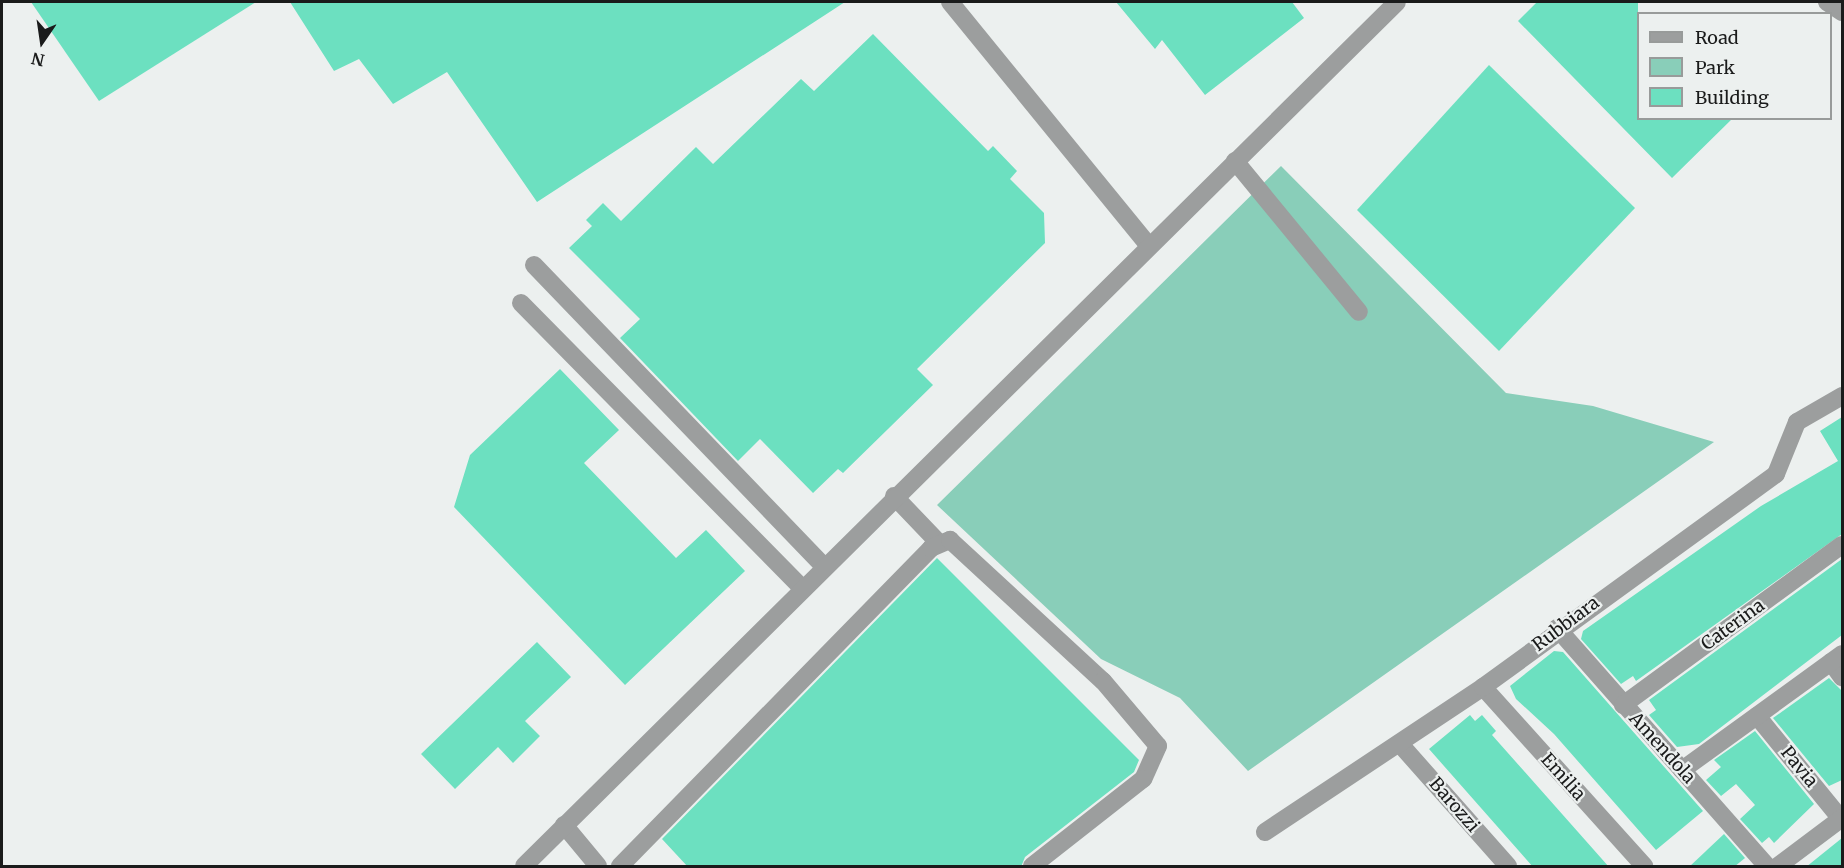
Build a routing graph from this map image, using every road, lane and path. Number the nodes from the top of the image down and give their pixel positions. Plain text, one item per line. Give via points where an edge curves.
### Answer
1 (950, 2) edge
2 (1397, 2) edge
3 (1827, 2) edge
4 (1842, 12) edge
5 (1235, 161) junction
6 (1148, 245) junction
7 (534, 265) dead end
8 (521, 303) dead end
9 (1359, 312) dead end
10 (1842, 396) edge
11 (894, 496) junction
12 (938, 542) junction
13 (1842, 545) edge
14 (824, 566) junction
15 (802, 588) junction
16 (1557, 628) junction
17 (1837, 658) edge
18 (1842, 677) edge
19 (1483, 687) junction
20 (1623, 705) junction
21 (1757, 716) junction
22 (1400, 744) junction
23 (1682, 770) junction
24 (1842, 819) edge
25 (564, 825) junction
26 (1265, 832) dead end
27 (524, 867) edge
28 (598, 867) edge
29 (620, 867) edge
30 (1032, 867) edge
31 (1508, 867) edge
32 (1644, 867) edge
33 (1767, 867) edge
34 (1778, 867) edge

1 - 6 street
2 - 5 street
3 - 4 street
5 - 6 street
5 - 9 street
6 - 11 street
7 - 14 street
8 - 15 street
10 - 16 street, Rubbiara via 1797,422 1776,474
11 - 12 street
11 - 14 street
12 - 29 street
12 - 30 street via 960,544 1103,681 1158,746 1143,779
13 - 20 street, Caterina
14 - 15 street
15 - 25 street
16 - 19 street, Rubbiara
16 - 20 street, Amendola
17 - 18 street
17 - 21 street
19 - 22 street, Rubbiara
19 - 32 street, Emilia
20 - 23 street, Amendola
21 - 23 street
21 - 24 street, Pavia
22 - 26 street, Rubbiara
22 - 31 street, Barozzi
23 - 33 street, Amendola
24 - 34 street
25 - 27 street
25 - 28 street

